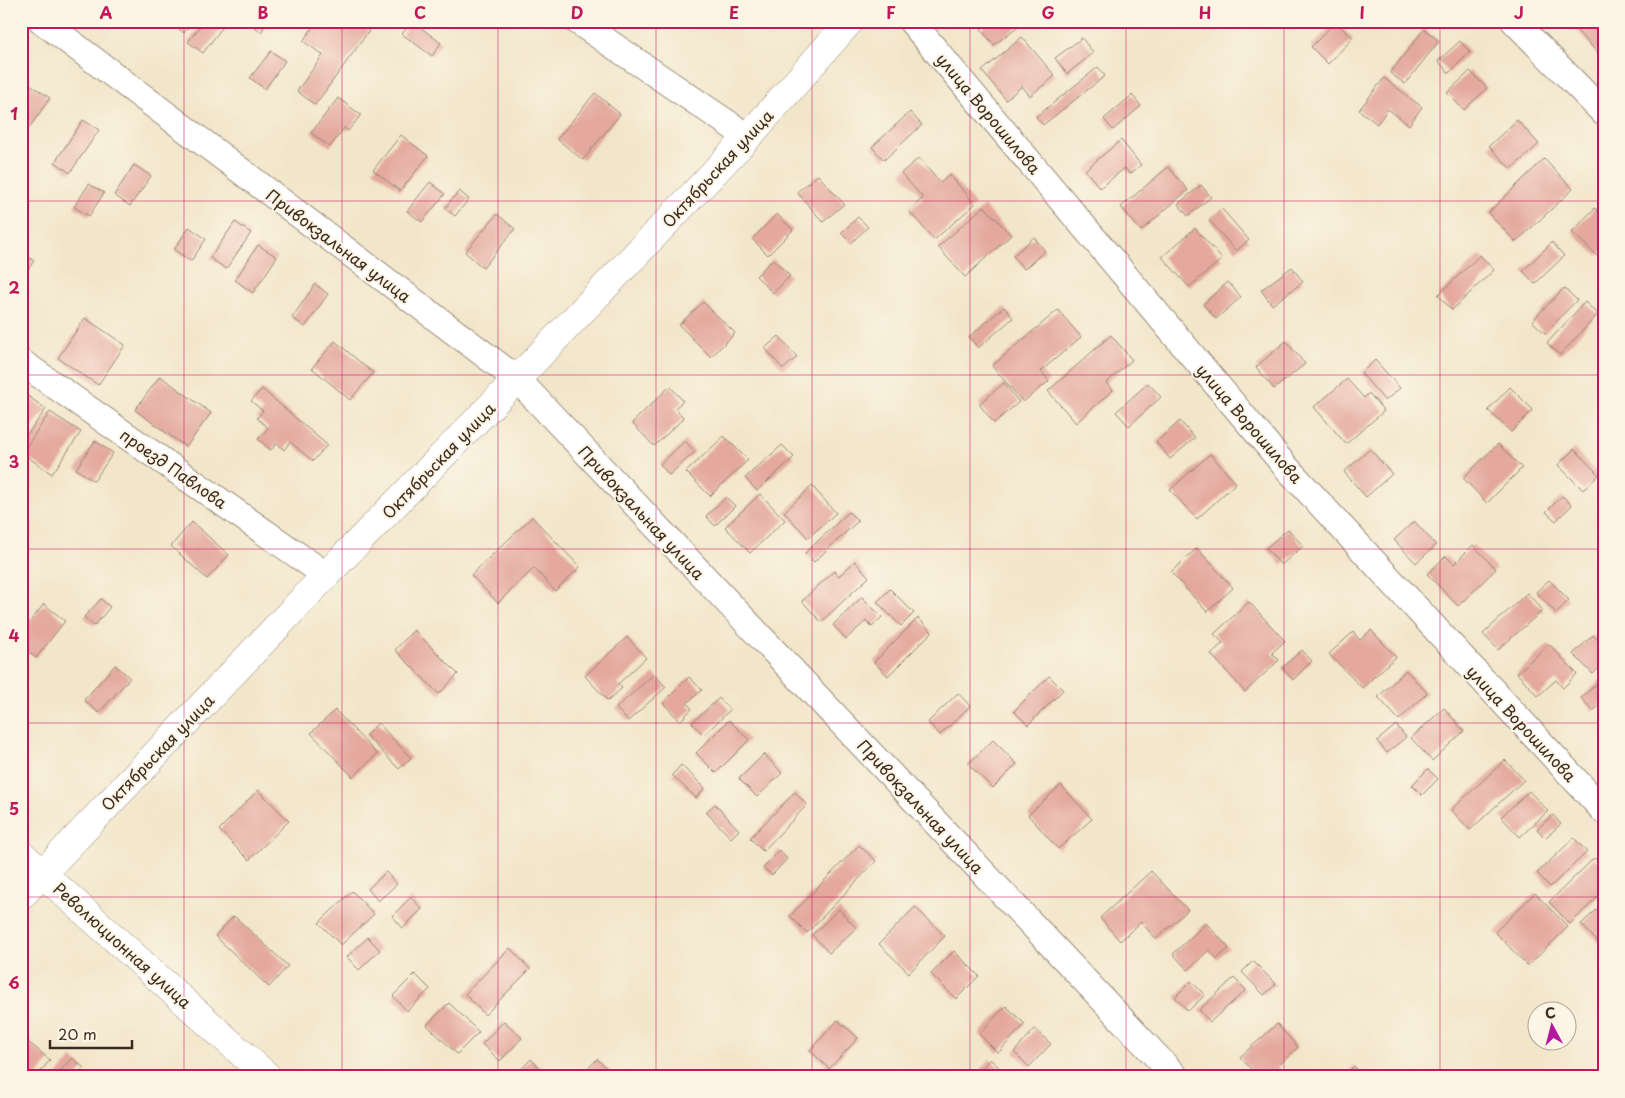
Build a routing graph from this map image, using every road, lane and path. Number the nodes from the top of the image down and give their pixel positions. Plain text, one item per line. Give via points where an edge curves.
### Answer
1 (42, 21) edge
2 (576, 21) edge
3 (850, 21) edge
4 (911, 21) edge
5 (1514, 21) edge
6 (1604, 113) edge
7 (748, 137) junction
8 (21, 362) edge
9 (517, 379) junction
10 (326, 575) junction
11 (1604, 811) edge
12 (21, 854) edge
13 (42, 872) junction
14 (21, 896) edge
15 (268, 1077) edge
16 (1176, 1077) edge

1 - 9 street, Привокзальная улица
2 - 7 street
3 - 7 street, Октябрьская улица
4 - 11 street, улица Ворошилова via 1286,467
5 - 6 street
7 - 9 street, Октябрьская улица
8 - 10 street, проезд Павлова
9 - 10 street, Октябрьская улица
9 - 16 street, Привокзальная улица
10 - 13 street, Октябрьская улица
12 - 13 street, Революционная улица
13 - 14 street, Октябрьская улица
13 - 15 street, Революционная улица

